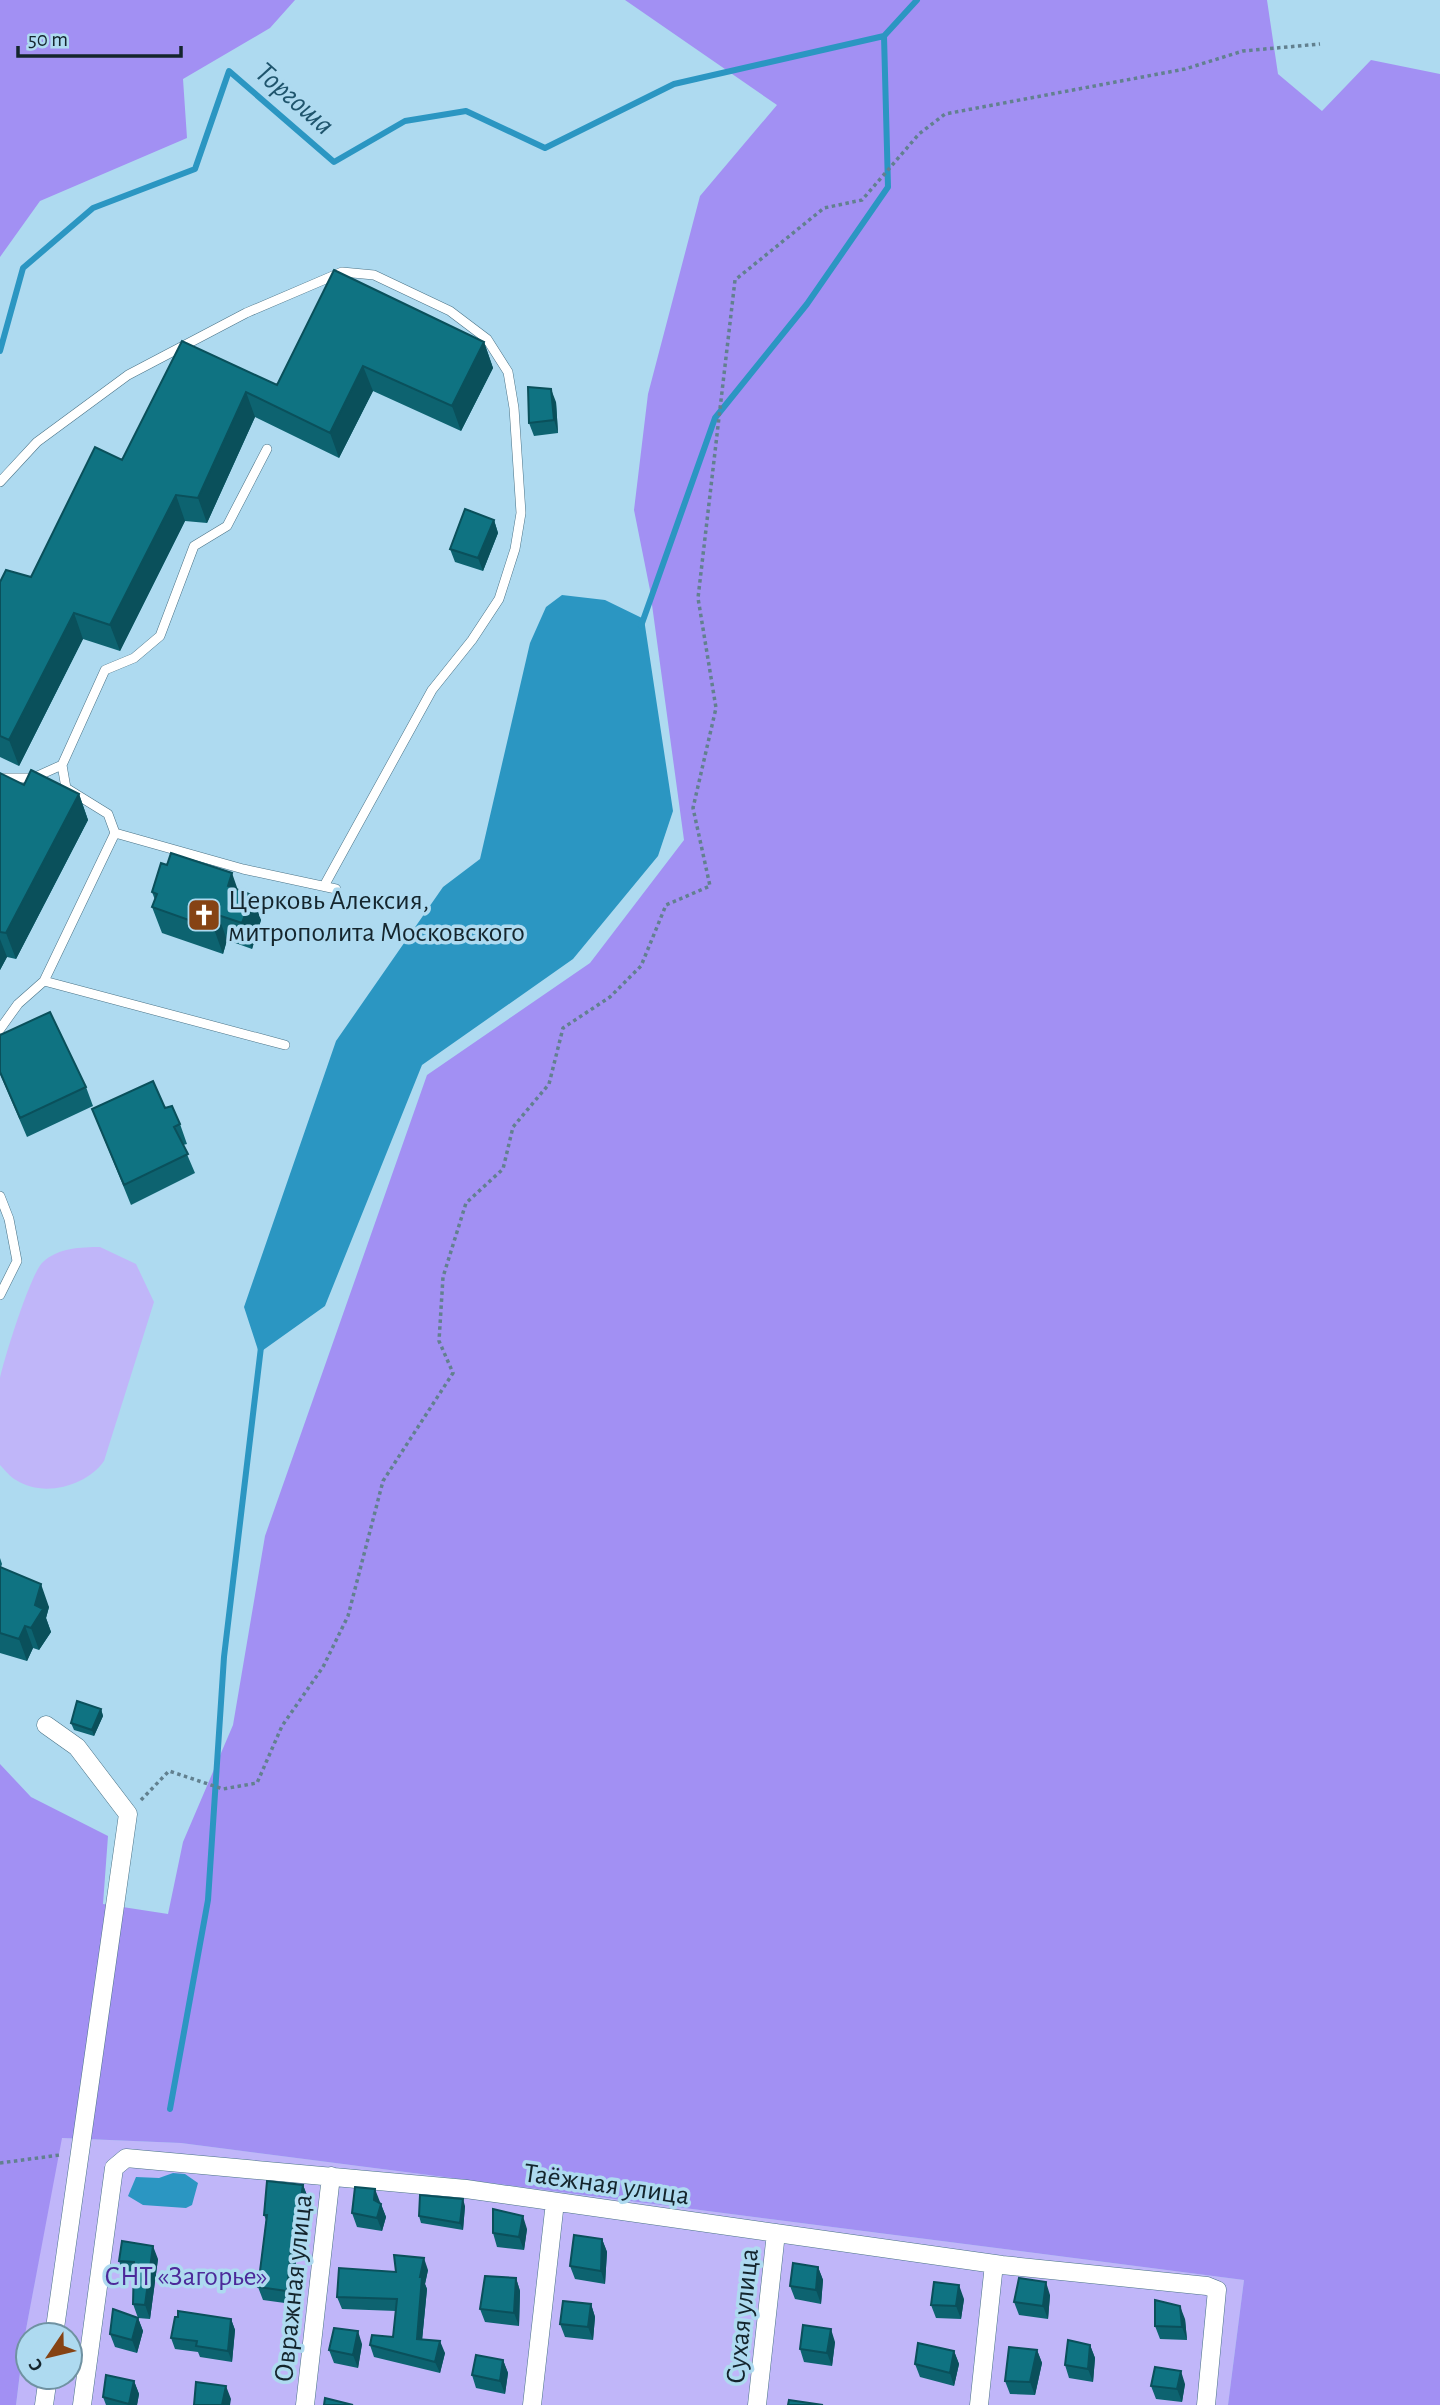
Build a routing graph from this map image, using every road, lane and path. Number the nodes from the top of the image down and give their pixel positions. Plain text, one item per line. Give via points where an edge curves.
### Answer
1 (1320, 44) dead end
2 (267, 449) dead end
3 (0, 482) edge
4 (62, 765) junction
5 (0, 778) edge
6 (115, 833) junction
7 (324, 886) junction
8 (335, 889) dead end
9 (44, 981) junction
10 (0, 1029) edge
11 (285, 1045) dead end
12 (0, 1196) edge
13 (0, 1295) edge
14 (46, 1725) dead end
15 (128, 1814) junction
16 (79, 2154) junction
17 (0, 2163) edge
18 (331, 2176) junction
19 (555, 2202) junction
20 (776, 2233) junction
21 (994, 2264) junction
22 (56, 2321) edge
23 (82, 2405) edge
24 (305, 2405) edge
25 (533, 2405) edge
26 (757, 2405) edge
27 (979, 2405) edge
28 (1206, 2405) edge

1 - 15 path via 1243,51 1173,72 945,114 919,134 863,200 824,208 735,280 698,598 716,708 693,808 710,886 666,905 641,966 611,997 563,1028 549,1084 513,1127 503,1169 466,1202 443,1277 439,1341 453,1373 383,1481 348,1616 323,1667 282,1726 257,1783 223,1789 169,1771
2 - 4 lane via 228,526 194,546 160,636 134,658 105,670
3 - 7 lane via 37,442 128,375 246,313 342,272 374,275 450,311 487,339 508,372 514,408 521,513 515,549 499,599 432,690
4 - 5 lane via 33,778
4 - 6 lane via 66,788 108,814
6 - 7 lane
6 - 9 lane
7 - 8 lane
9 - 10 lane via 18,1004
9 - 11 lane
12 - 13 lane via 17,1261
14 - 15 street via 77,1747
15 - 16 street
16 - 17 path
16 - 22 street
18 - 19 street, Таёжная улица
18 - 23 street, Таёжная улица via 126,2158 114,2168
18 - 24 street, Овражная улица
19 - 20 street, Таёжная улица
19 - 25 street
20 - 21 street, Таёжная улица
20 - 26 street, Сухая улица
21 - 27 street
21 - 28 street, Таёжная улица via 1217,2290

